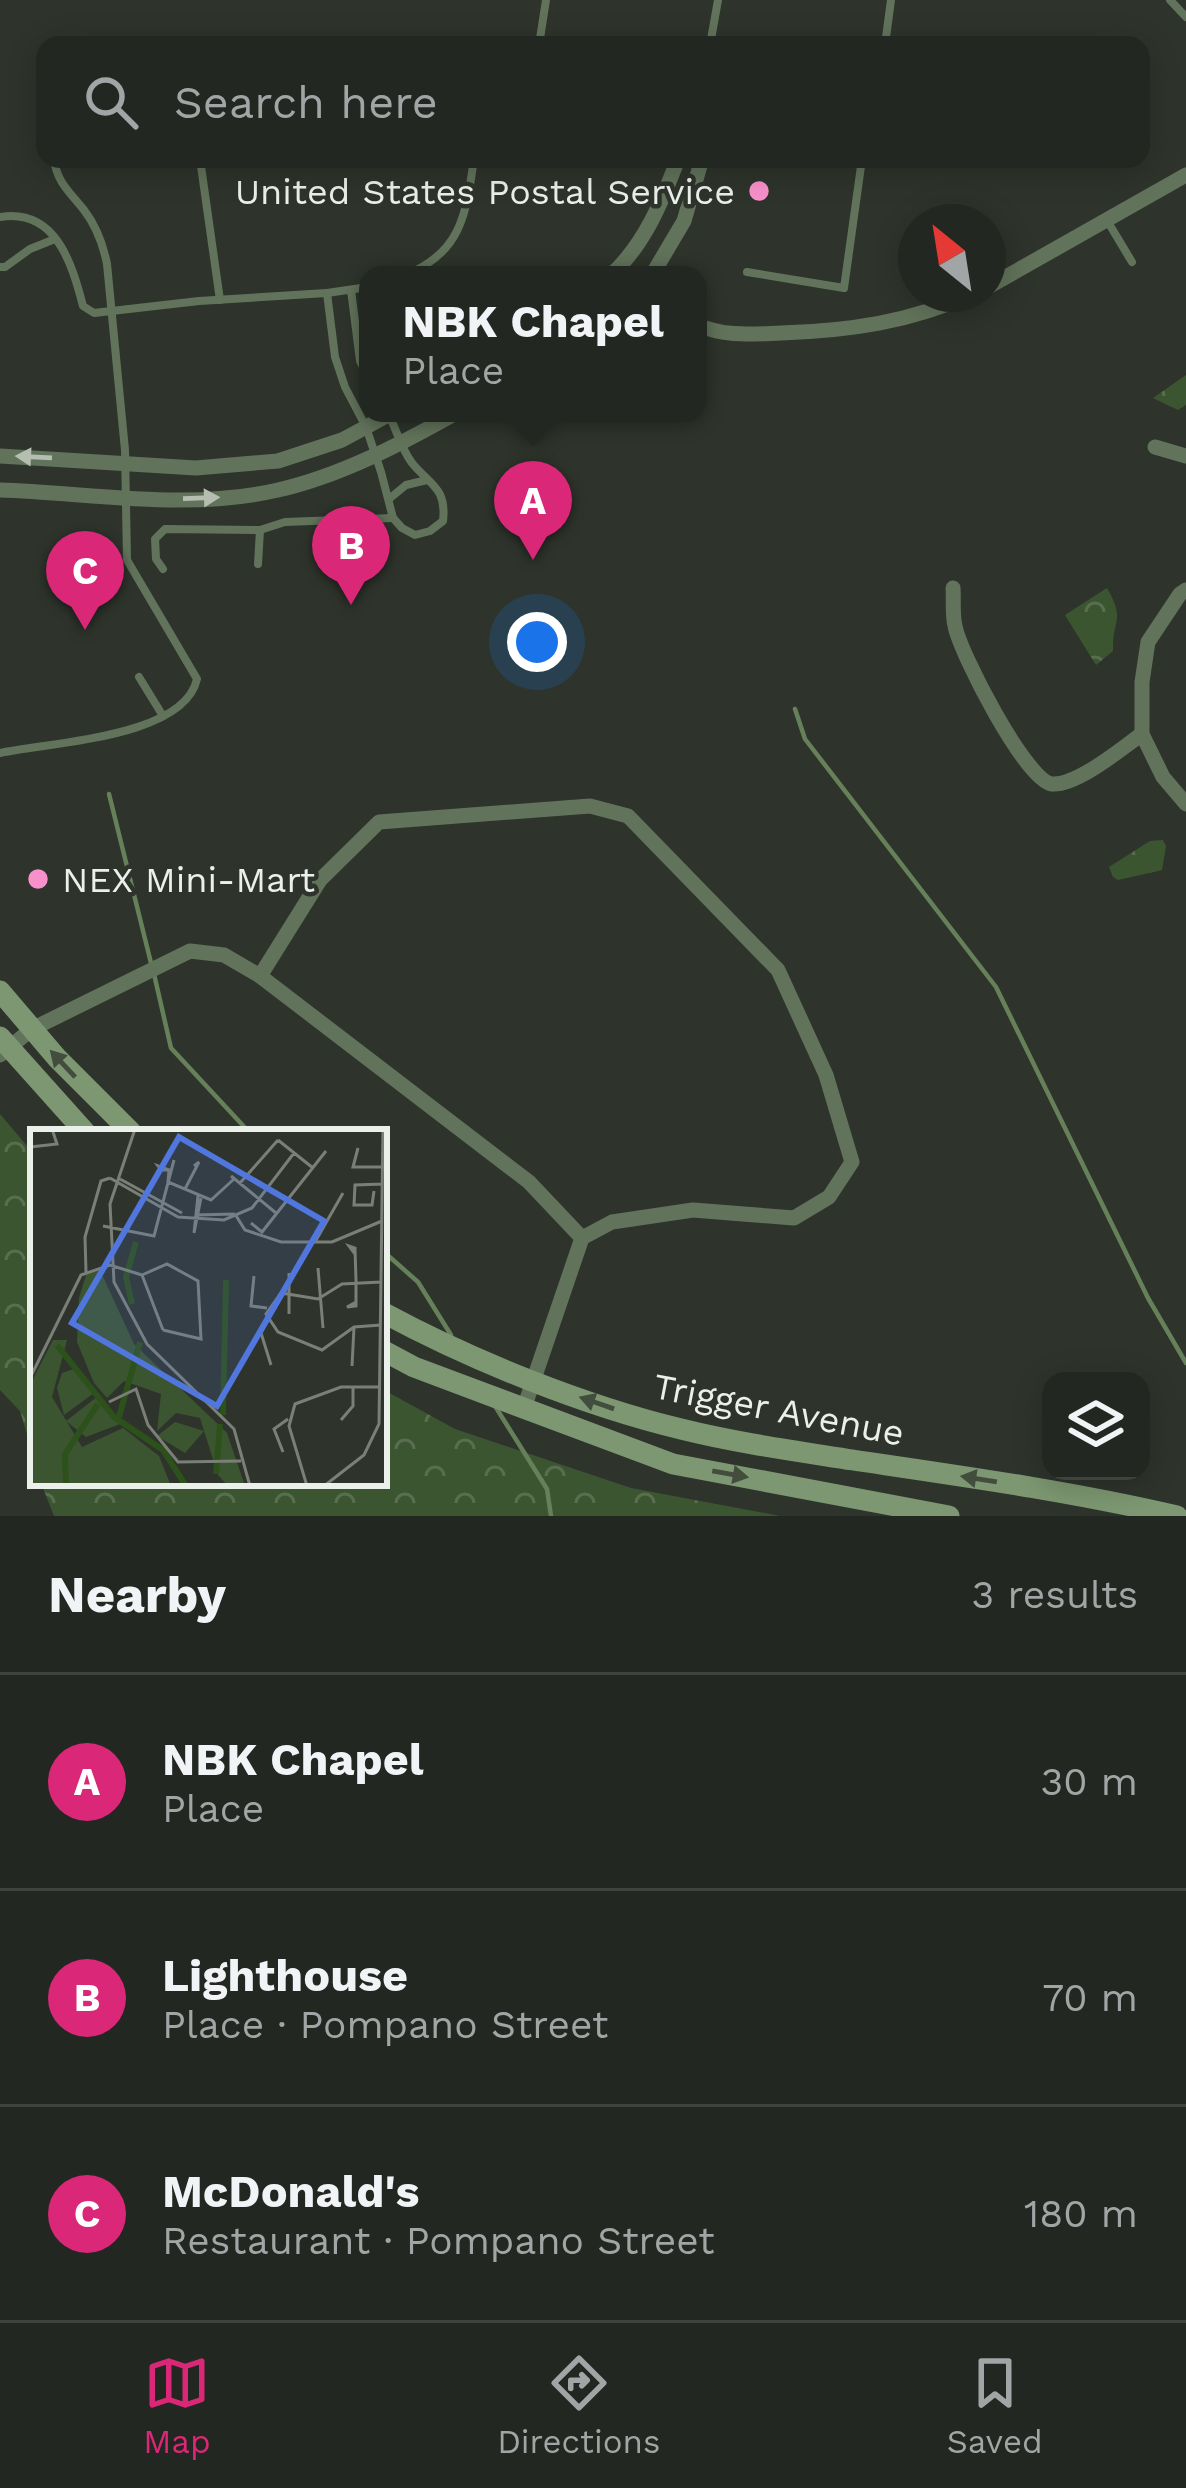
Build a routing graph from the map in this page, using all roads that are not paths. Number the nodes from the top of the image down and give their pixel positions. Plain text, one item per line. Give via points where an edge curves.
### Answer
1 (545, 0) edge
2 (718, 0) edge
3 (891, 0) edge
4 (1170, 0) edge
5 (1186, 17) edge
6 (540, 36) edge
7 (712, 36) edge
8 (886, 36) edge
9 (56, 168) edge
10 (201, 168) edge
11 (472, 168) edge
12 (674, 168) edge
13 (701, 168) edge
14 (861, 168) edge
15 (1186, 175) edge
16 (0, 217) edge
17 (1107, 220) junction
18 (55, 238) junction
19 (1132, 262) dead end
20 (425, 266) edge
21 (621, 266) edge
22 (657, 266) edge
23 (0, 267) edge
24 (746, 272) dead end
25 (1006, 277) edge
26 (359, 288) edge
27 (351, 290) junction
28 (328, 293) junction
29 (220, 300) junction
30 (112, 310) junction
31 (929, 312) edge
32 (707, 328) edge
33 (359, 353) edge
34 (359, 414) edge
35 (363, 422) edge
36 (375, 422) edge
37 (393, 422) edge
38 (439, 422) edge
39 (366, 427) junction
40 (400, 441) junction
41 (1155, 447) dead end
42 (374, 454) junction
43 (0, 456) edge
44 (1186, 456) edge
45 (124, 462) junction
46 (428, 480) junction
47 (0, 490) edge
48 (127, 496) junction
49 (389, 499) junction
50 (393, 518) junction
51 (260, 530) junction
52 (258, 564) dead end
53 (163, 569) dead end
54 (953, 588) dead end
55 (1186, 590) edge
56 (140, 677) dead end
57 (163, 716) junction
58 (1142, 734) junction
59 (0, 753) edge
60 (1186, 804) edge
61 (260, 976) junction
62 (0, 991) edge
63 (32, 1029) junction
64 (3, 1047) edge
65 (82, 1129) edge
66 (128, 1129) edge
67 (581, 1238) junction
68 (387, 1315) edge
69 (387, 1352) edge
70 (533, 1380) junction
71 (524, 1408) junction
72 (949, 1516) edge
73 (1177, 1516) edge

1 - 6 lane
2 - 7 lane
3 - 8 lane
4 - 5 lane
9 - 30 lane via 102,240
10 - 29 lane
11 - 20 lane via 461,226
12 - 21 street via 650,226
13 - 22 street via 684,221
14 - 24 lane via 844,288
15 - 17 street
16 - 18 lane via 34,219
17 - 19 lane
17 - 25 street
18 - 23 lane
18 - 30 lane via 71,260 83,306 94,314
26 - 27 lane
27 - 28 lane
27 - 33 lane
28 - 29 lane
28 - 34 lane via 334,357
29 - 30 lane
30 - 45 lane
31 - 32 street via 828,332
35 - 39 lane
36 - 39 street
37 - 40 lane
38 - 40 street
39 - 42 lane
39 - 45 street via 278,461 196,468
40 - 42 street
40 - 46 lane
41 - 44 street
48 -> 42 street via 277,490
42 - 49 lane
45 -> 43 street
45 - 48 lane
46 - 49 lane
46 - 50 lane via 439,489 443,521 415,535
47 - 48 street
48 - 57 lane via 127,560 197,679 194,694
49 - 50 lane
50 - 51 lane
51 - 52 lane
51 - 53 lane via 165,529 155,539
54 - 58 street via 965,657 1038,777 1054,784 1082,775
55 - 58 street via 1148,642
56 - 57 lane
57 - 59 lane via 131,730
58 - 60 street
61 - 63 street via 224,955 190,950
61 - 67 street via 530,1182
61 - 67 street via 320,880 379,822 590,806 628,816 778,970 826,1075 852,1162 829,1197 794,1218 693,1210 612,1222
62 - 63 main road
63 - 64 street
66 -> 63 main road
64 - 65 main road
67 - 70 street
68 - 70 main road, Trigger Avenue
69 - 71 main road, Trigger Avenue
70 - 71 street
73 -> 70 main road, Trigger Avenue via 681,1430
71 -> 72 main road, Trigger Avenue via 673,1464

